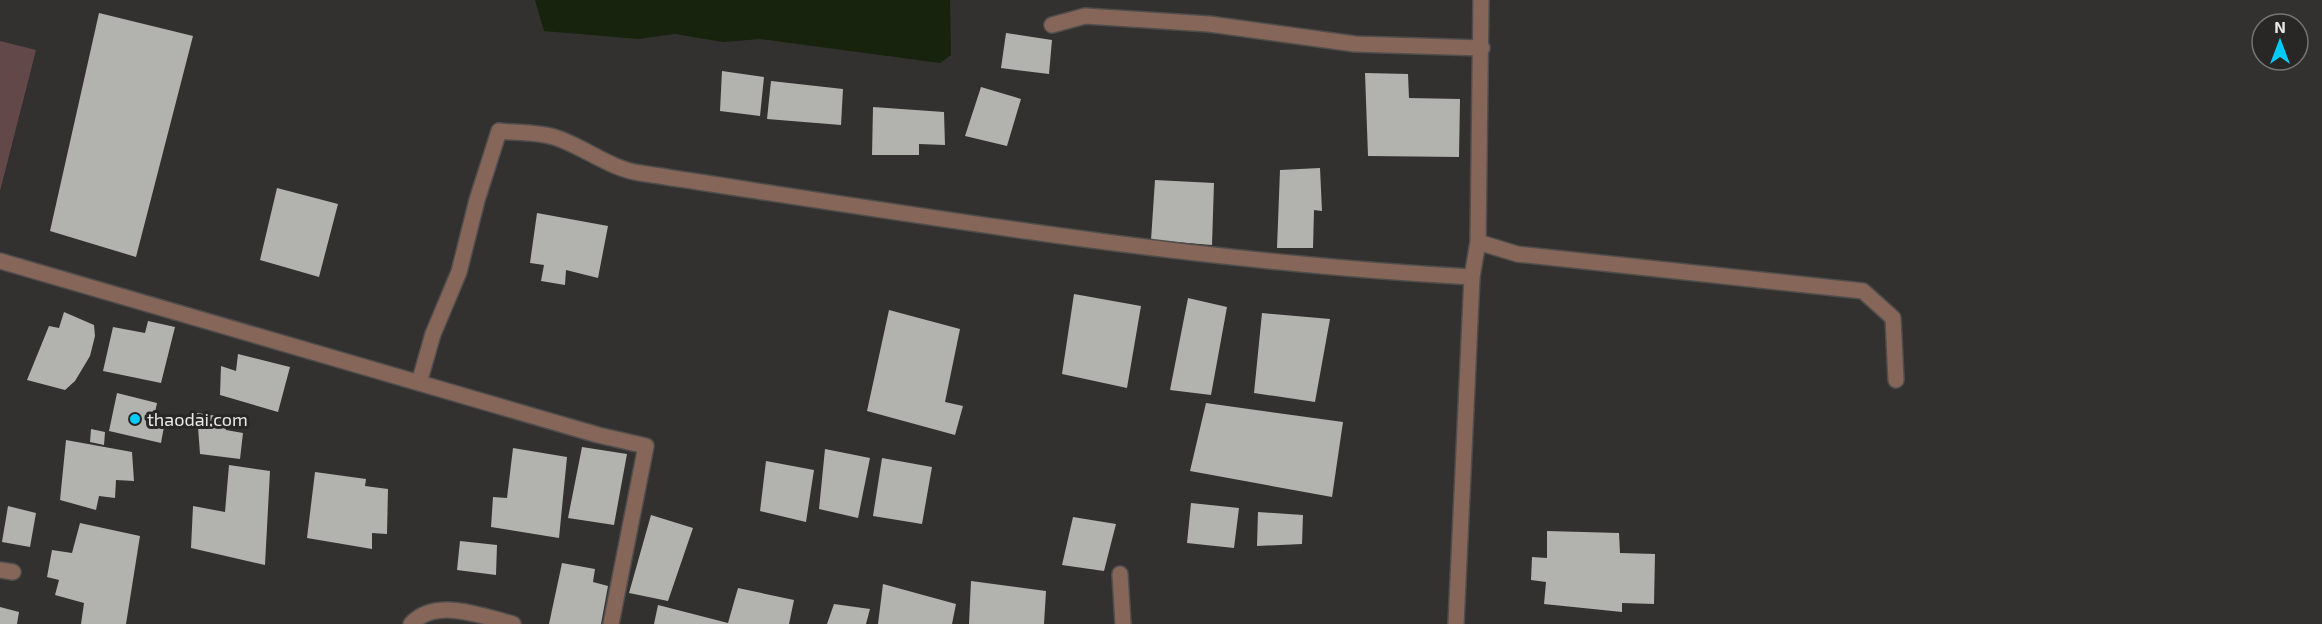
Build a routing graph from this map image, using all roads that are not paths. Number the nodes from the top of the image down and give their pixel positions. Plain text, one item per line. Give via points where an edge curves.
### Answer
1 (1481, 0) edge
2 (1052, 25) dead end
3 (1482, 48) junction
4 (1478, 242) junction
5 (0, 261) edge
6 (1472, 277) junction
7 (1896, 380) dead end
8 (419, 383) junction
9 (1120, 574) dead end
10 (411, 624) edge
11 (513, 624) edge
12 (611, 624) edge
13 (1123, 624) edge
14 (1456, 624) edge

1 - 3 street
2 - 3 street via 1085,16 1209,24 1355,44
3 - 4 street
4 - 6 street
4 - 7 street via 1517,254 1863,291 1893,318
5 - 8 street
6 - 8 street via 1183,251 956,221 636,172 552,137 499,131 459,272 433,334
6 - 14 street
8 - 12 street via 646,446
9 - 13 street
10 - 11 street via 419,616 454,609

